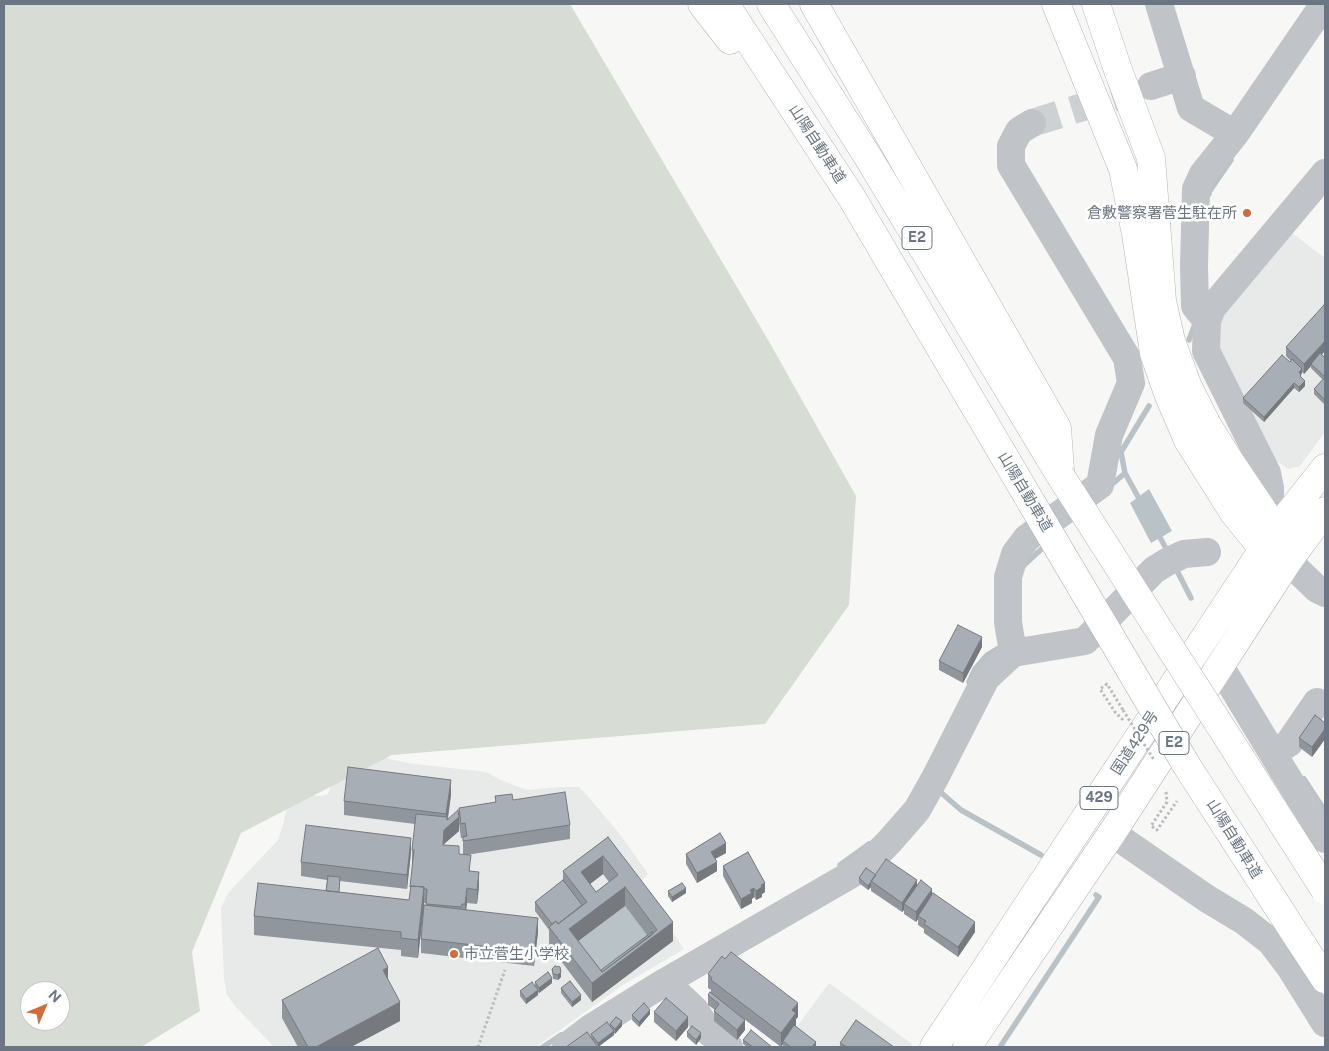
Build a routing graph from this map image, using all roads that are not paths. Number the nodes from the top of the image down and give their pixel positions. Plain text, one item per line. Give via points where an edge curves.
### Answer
1 (702, 4) edge
2 (725, 4) edge
3 (771, 4) edge
4 (814, 4) edge
5 (1056, 4) edge
6 (1096, 4) edge
7 (1159, 4) edge
8 (1324, 4) edge
9 (1182, 76) junction
10 (1151, 86) tunnel mouth
11 (1032, 123) tunnel mouth
12 (1235, 134) junction
13 (1321, 186) edge
14 (852, 198) junction
15 (1203, 316) junction
16 (1325, 468) edge
17 (1060, 475) junction
18 (1325, 511) edge
19 (1270, 533) junction
20 (1207, 552) dead end
21 (1288, 561) junction
22 (1325, 593) edge
23 (1012, 653) junction
24 (1220, 666) junction
25 (1317, 702) dead end
26 (1280, 749) junction
27 (1320, 818) edge
28 (1112, 832) junction
29 (1325, 890) edge
30 (1325, 979) edge
31 (665, 982) junction
32 (1325, 1023) edge
33 (566, 1047) edge
34 (729, 1047) edge
35 (934, 1047) edge
36 (967, 1047) edge

1 - 14 highway
2 - 14 highway, 山陽自動車道 / E2
3 - 17 highway, E2
4 - 17 highway via 1058,428
5 - 19 highway via 1123,169 1154,353 1169,396 1188,440 1234,514
6 - 19 highway via 1151,158 1162,301 1171,340 1188,387 1207,425
7 - 9 street
8 - 12 street
9 - 10 street
9 - 12 street via 1191,108
11 - 23 street via 1019,131 1011,146 1011,166 1127,358 1131,383 1109,436 1100,485 1027,538 1015,554 1008,577
12 - 15 street via 1203,174 1196,189 1195,306
13 - 15 street
14 - 30 highway, 山陽自動車道 / E2, bridge via 1188,766
15 - 19 street via 1206,351 1267,473
16 - 19 highway, 国道429号 / 429
17 - 29 highway, E2, bridge
18 - 21 highway, 国道429号 / 429
19 - 21 highway
19 - 35 highway, 国道429号 / 429
20 - 23 street via 1184,554 1154,570 1085,641
21 - 22 street
21 - 24 highway, 国道429号 / 429
23 - 31 street via 986,678 917,810 864,867
24 - 26 street
24 - 28 highway, 国道429号 / 429
25 - 26 street
26 - 27 street
28 - 32 street via 1271,942
28 - 36 highway, 国道429号 / 429
31 - 33 street
31 - 34 street via 695,1010 709,1032

